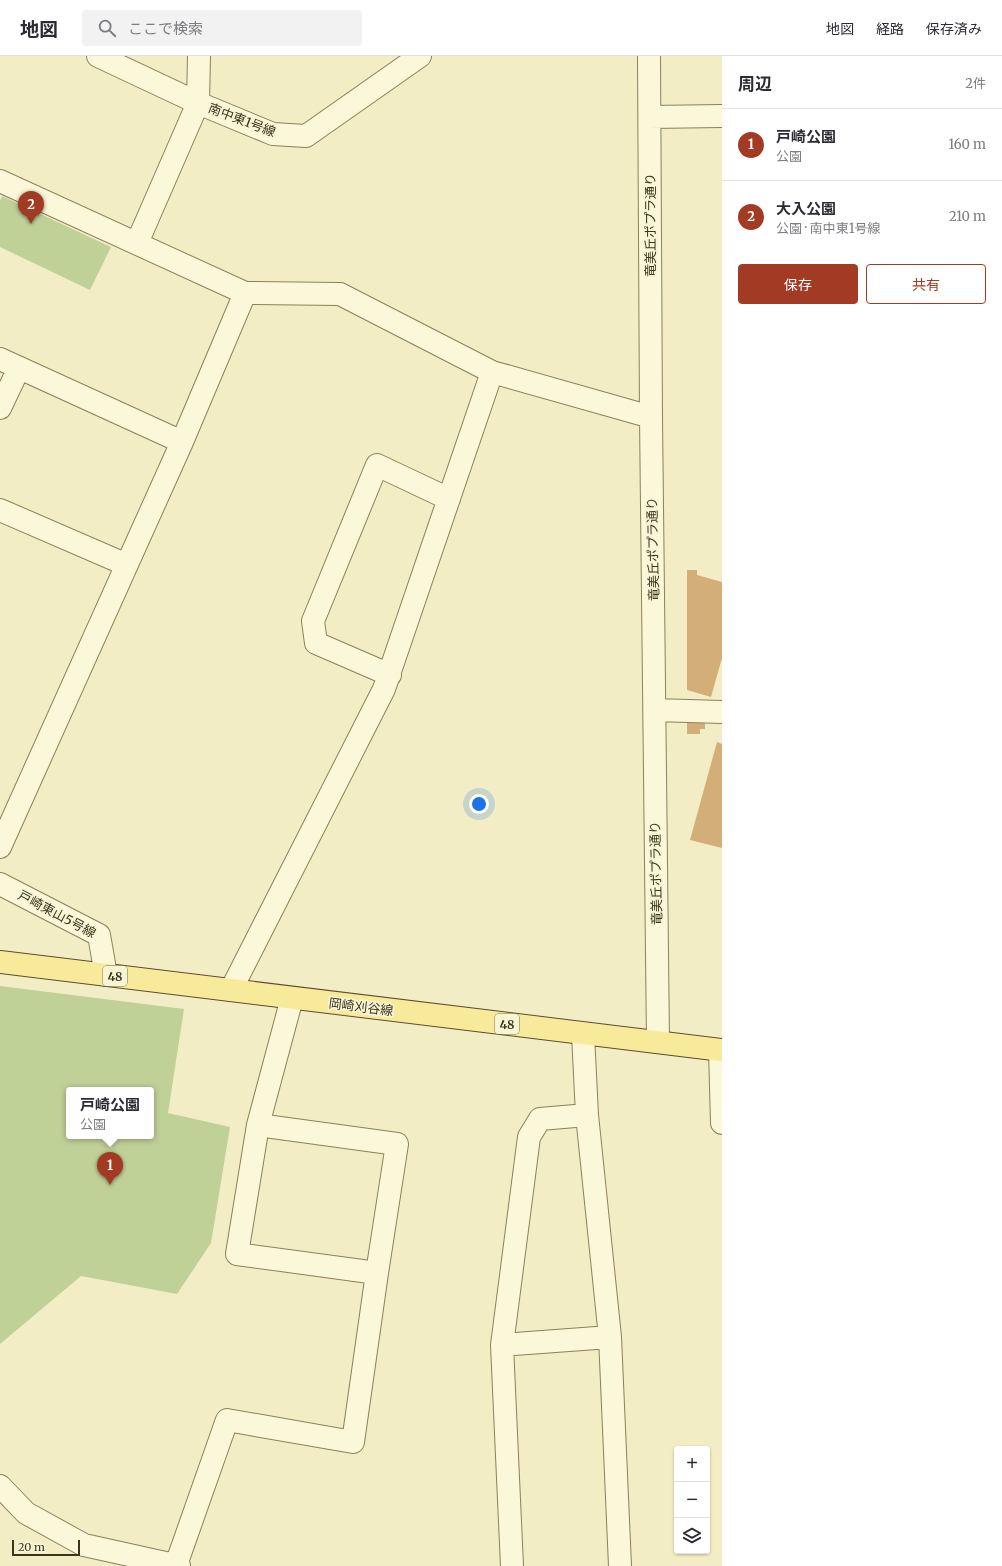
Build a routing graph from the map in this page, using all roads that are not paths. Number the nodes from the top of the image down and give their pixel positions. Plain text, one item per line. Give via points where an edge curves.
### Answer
1 (98, 56) edge
2 (199, 56) edge
3 (649, 56) edge
4 (410, 59) edge
5 (198, 103) junction
6 (722, 116) edge
7 (650, 117) junction
8 (0, 181) edge
9 (137, 243) junction
10 (246, 292) junction
11 (9, 364) edge
12 (492, 372) junction
13 (0, 408) edge
14 (651, 417) junction
15 (182, 442) junction
16 (449, 499) junction
17 (0, 510) edge
18 (127, 565) junction
19 (390, 675) junction
20 (655, 710) junction
21 (722, 712) edge
22 (0, 847) edge
23 (0, 884) edge
24 (0, 962) edge
25 (106, 975) junction
26 (231, 990) junction
27 (292, 998) junction
28 (583, 1034) junction
29 (658, 1042) junction
30 (721, 1050) edge
31 (587, 1115) junction
32 (722, 1123) edge
33 (258, 1126) junction
34 (377, 1273) junction
35 (610, 1336) junction
36 (502, 1345) junction
37 (0, 1486) edge
38 (178, 1566) edge
39 (512, 1566) edge
40 (620, 1566) edge

1 - 5 street, 南中東1号線
2 - 5 street
3 - 7 street, 竜美丘ポプラ通り
4 - 5 street, 南中東1号線 via 306,136 273,134
5 - 9 street
6 - 7 street
7 - 14 street, 竜美丘ポプラ通り
8 - 9 street
9 - 10 street
10 - 12 street via 340,294
10 - 15 street
11 - 13 street
11 - 15 street
12 - 14 street
12 - 16 street
14 - 20 street, 竜美丘ポプラ通り
15 - 18 street
16 - 19 street
16 - 19 street via 377,465 313,621 316,643
17 - 18 street
18 - 22 street
19 - 26 street
20 - 21 street
20 - 29 street, 竜美丘ポプラ通り
23 - 25 street, 戸崎東山5号線 via 99,935
24 - 25 main road, 岡崎刈谷線 / 48
25 - 26 main road, 岡崎刈谷線 / 48
26 - 27 main road, 岡崎刈谷線 / 48
27 - 28 main road, 岡崎刈谷線 / 48
27 - 33 street
28 - 29 main road, 岡崎刈谷線 / 48
28 - 31 street
29 - 30 main road, 岡崎刈谷線 / 48
30 - 32 street
31 - 35 street
31 - 36 street via 540,1119 528,1137
33 - 34 street via 397,1144
33 - 34 street via 237,1254
34 - 38 street via 353,1442 227,1420
35 - 36 street
35 - 40 street
36 - 39 street
37 - 38 street via 26,1513 84,1545

